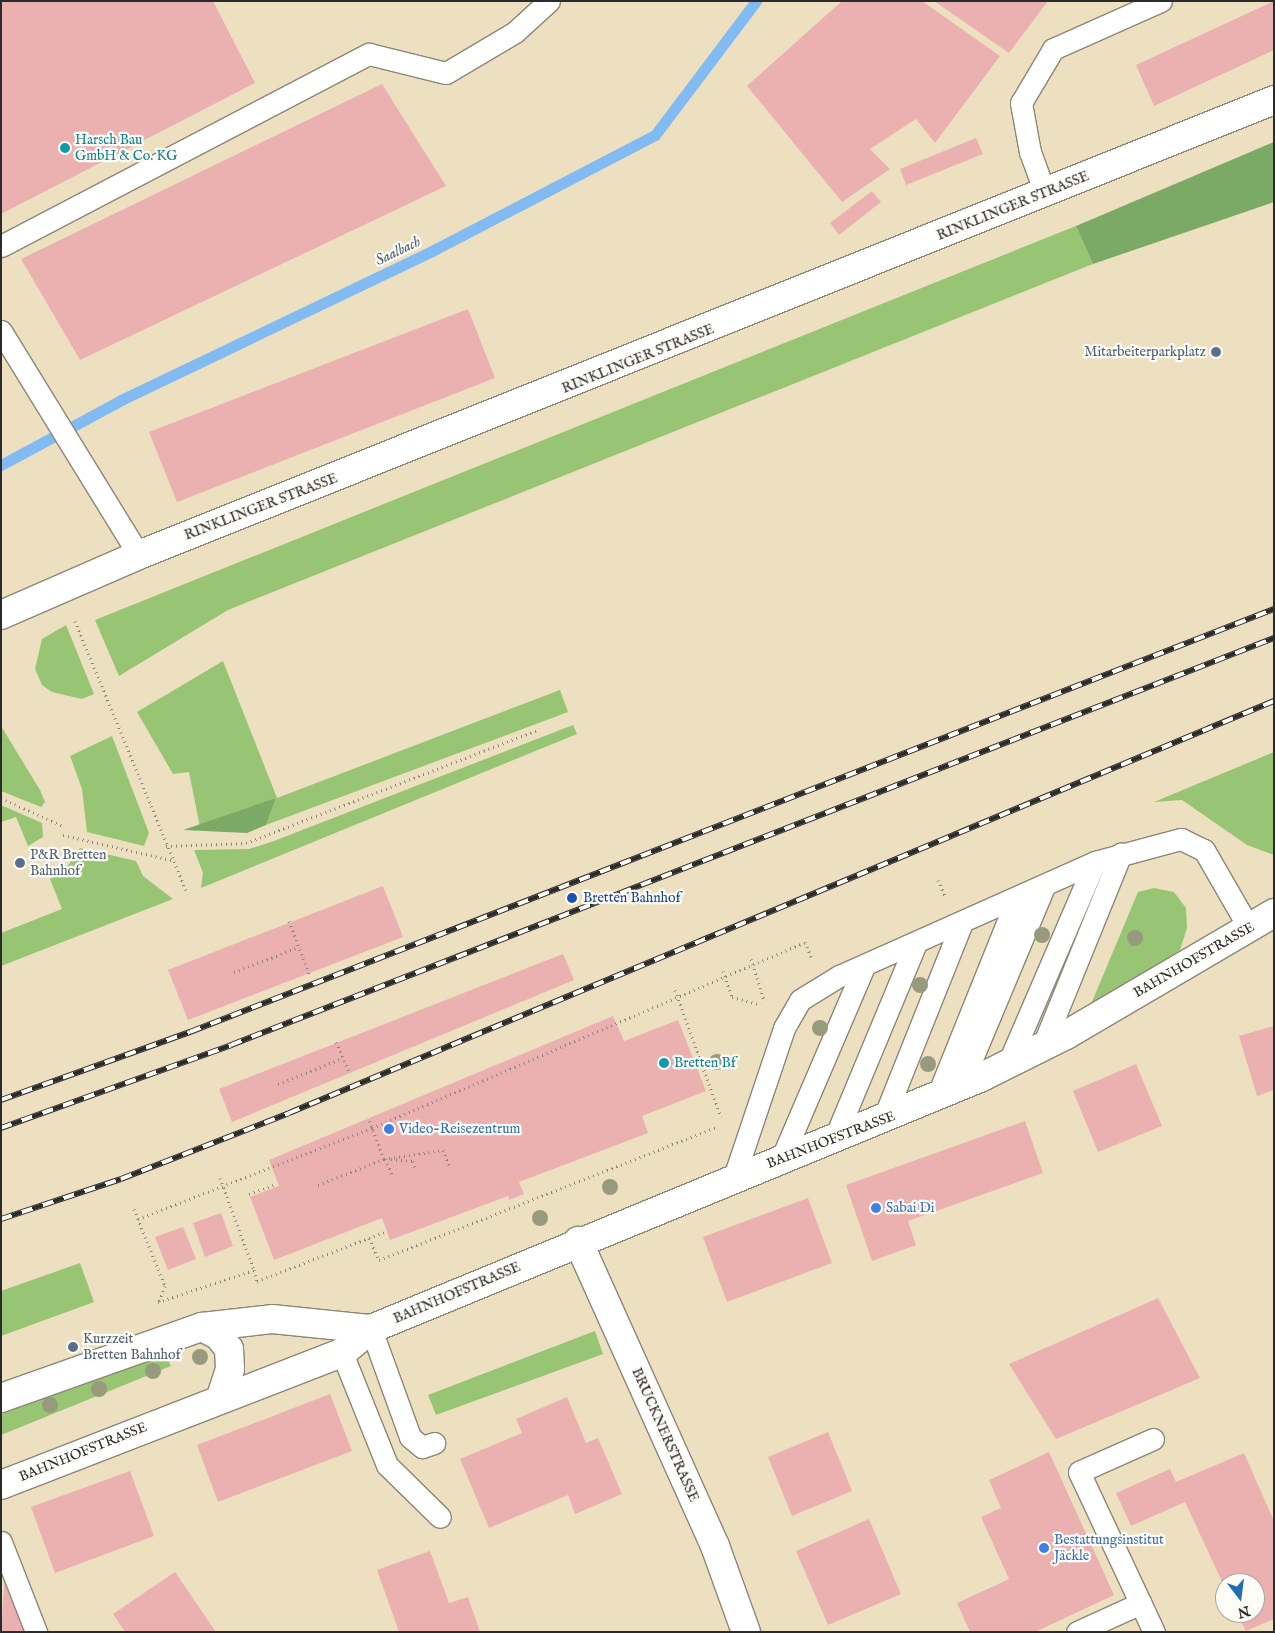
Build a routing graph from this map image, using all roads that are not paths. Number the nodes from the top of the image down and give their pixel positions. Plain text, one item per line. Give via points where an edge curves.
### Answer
1 (549, 1) edge
2 (1161, 1) edge
3 (1274, 100) edge
4 (1045, 193) junction
5 (1, 246) edge
6 (1, 331) edge
7 (139, 555) junction
8 (1, 615) edge
9 (1121, 853) junction
10 (1095, 862) junction
11 (1044, 887) junction
12 (1016, 900) junction
13 (1274, 913) edge
14 (960, 925) junction
15 (1249, 928) junction
16 (914, 945) junction
17 (864, 966) junction
18 (1042, 1048) junction
19 (1008, 1064) junction
20 (949, 1091) junction
21 (883, 1120) junction
22 (834, 1140) junction
23 (781, 1160) junction
24 (734, 1177) junction
25 (578, 1241) junction
26 (202, 1327) junction
27 (371, 1329) junction
28 (342, 1353) junction
29 (221, 1397) junction
30 (1, 1398) edge
31 (1153, 1439) dead end
32 (434, 1443) dead end
33 (1, 1485) edge
34 (440, 1517) dead end
35 (1, 1542) edge
36 (1141, 1603) junction
37 (36, 1632) edge
38 (746, 1632) edge
39 (1077, 1632) edge
40 (1154, 1632) edge

1 - 5 lane via 515,32 446,73 369,54
2 - 4 lane via 1053,49 1021,103 1030,152
3 - 4 street, RINKLINGER STRASSE
4 - 7 street, RINKLINGER STRASSE
6 - 7 lane
7 - 8 street, RINKLINGER STRASSE
9 - 10 lane
9 - 15 lane via 1180,839 1204,850
9 - 18 lane
10 - 11 lane
10 - 19 lane
11 - 12 lane
11 - 20 lane
12 - 14 lane
12 - 20 lane
13 - 15 street, BAHNHOFSTRASSE
14 - 16 lane
14 - 21 lane
15 - 18 street, BAHNHOFSTRASSE
16 - 17 lane
16 - 22 lane
17 - 23 lane
17 - 24 lane via 821,985 800,1000 784,1028
18 - 19 street, BAHNHOFSTRASSE
19 - 20 street, BAHNHOFSTRASSE
20 - 21 street, BAHNHOFSTRASSE
21 - 22 street, BAHNHOFSTRASSE
22 - 23 street, BAHNHOFSTRASSE
23 - 24 street, BAHNHOFSTRASSE
24 - 25 street, BAHNHOFSTRASSE
25 - 27 street, BAHNHOFSTRASSE
25 - 38 street, BRUCKNERSTRASSE via 715,1546
26 - 27 street, BAHNHOFSTRASSE via 272,1320
26 - 29 street via 218,1334 229,1348 230,1369
26 - 30 street, BAHNHOFSTRASSE
27 - 28 street, BAHNHOFSTRASSE
27 - 32 lane via 410,1437 422,1447
28 - 29 street, BAHNHOFSTRASSE
28 - 34 lane via 387,1465
29 - 33 street, BAHNHOFSTRASSE
31 - 36 lane via 1079,1472
35 - 37 lane
36 - 39 lane
36 - 40 lane

